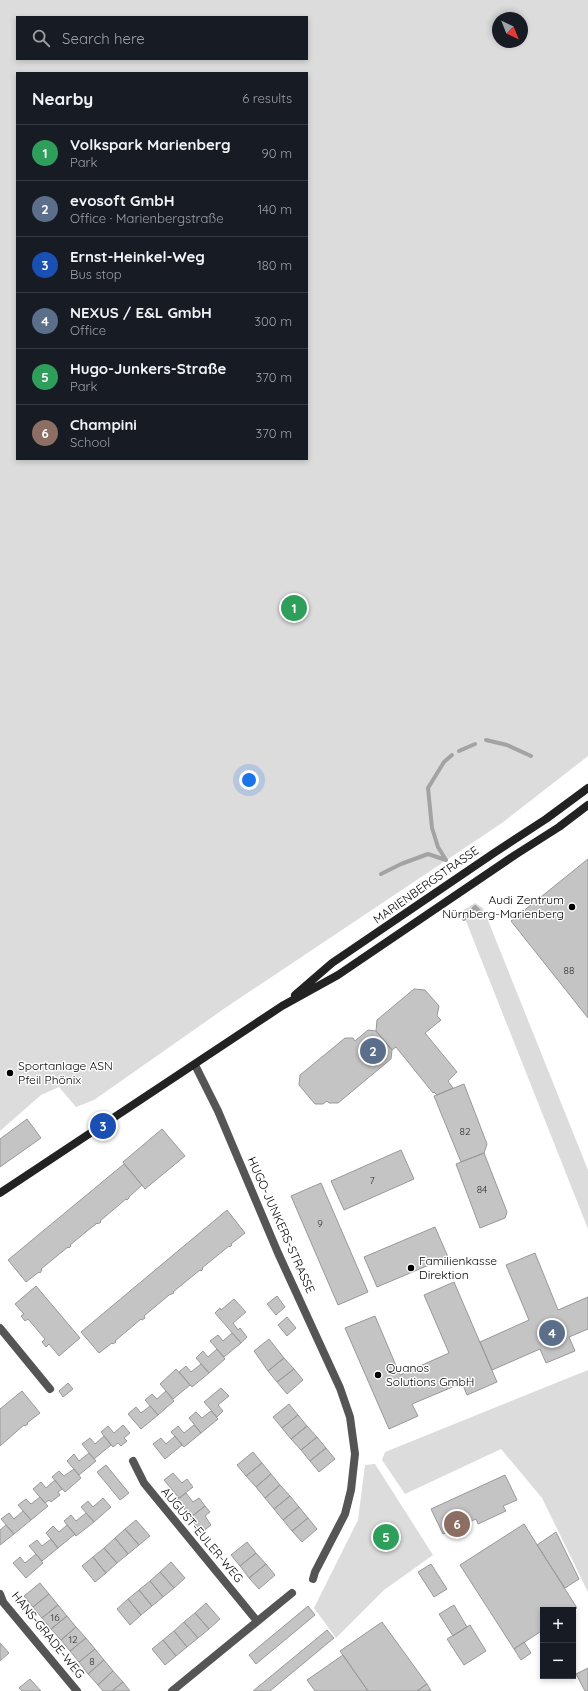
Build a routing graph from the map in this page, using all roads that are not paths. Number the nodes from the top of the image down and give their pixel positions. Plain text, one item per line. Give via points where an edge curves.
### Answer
1 (588, 788) edge
2 (588, 805) edge
3 (282, 1006) junction
4 (195, 1065) junction
5 (0, 1193) edge
6 (0, 1328) edge
7 (50, 1389) dead end
8 (133, 1461) dead end
9 (313, 1579) dead end
10 (292, 1593) dead end
11 (0, 1594) edge
12 (257, 1621) junction
13 (77, 1691) edge
14 (172, 1691) edge

1 - 3 main road, MARIENBERGSTRASSE via 332,963
2 - 3 main road, MARIENBERGSTRASSE via 338,975
3 - 4 main road, MARIENBERGSTRASSE
4 - 5 main road, MARIENBERGSTRASSE
4 - 9 street, HUGO-JUNKERS-STRASSE via 221,1117 278,1253 340,1388 350,1417 355,1454 351,1490 345,1514
6 - 7 street
8 - 12 street, AUGUST-EULER-WEG via 144,1483
10 - 12 street
11 - 13 street, HANS-GRADE-WEG via 3,1602
12 - 14 street

